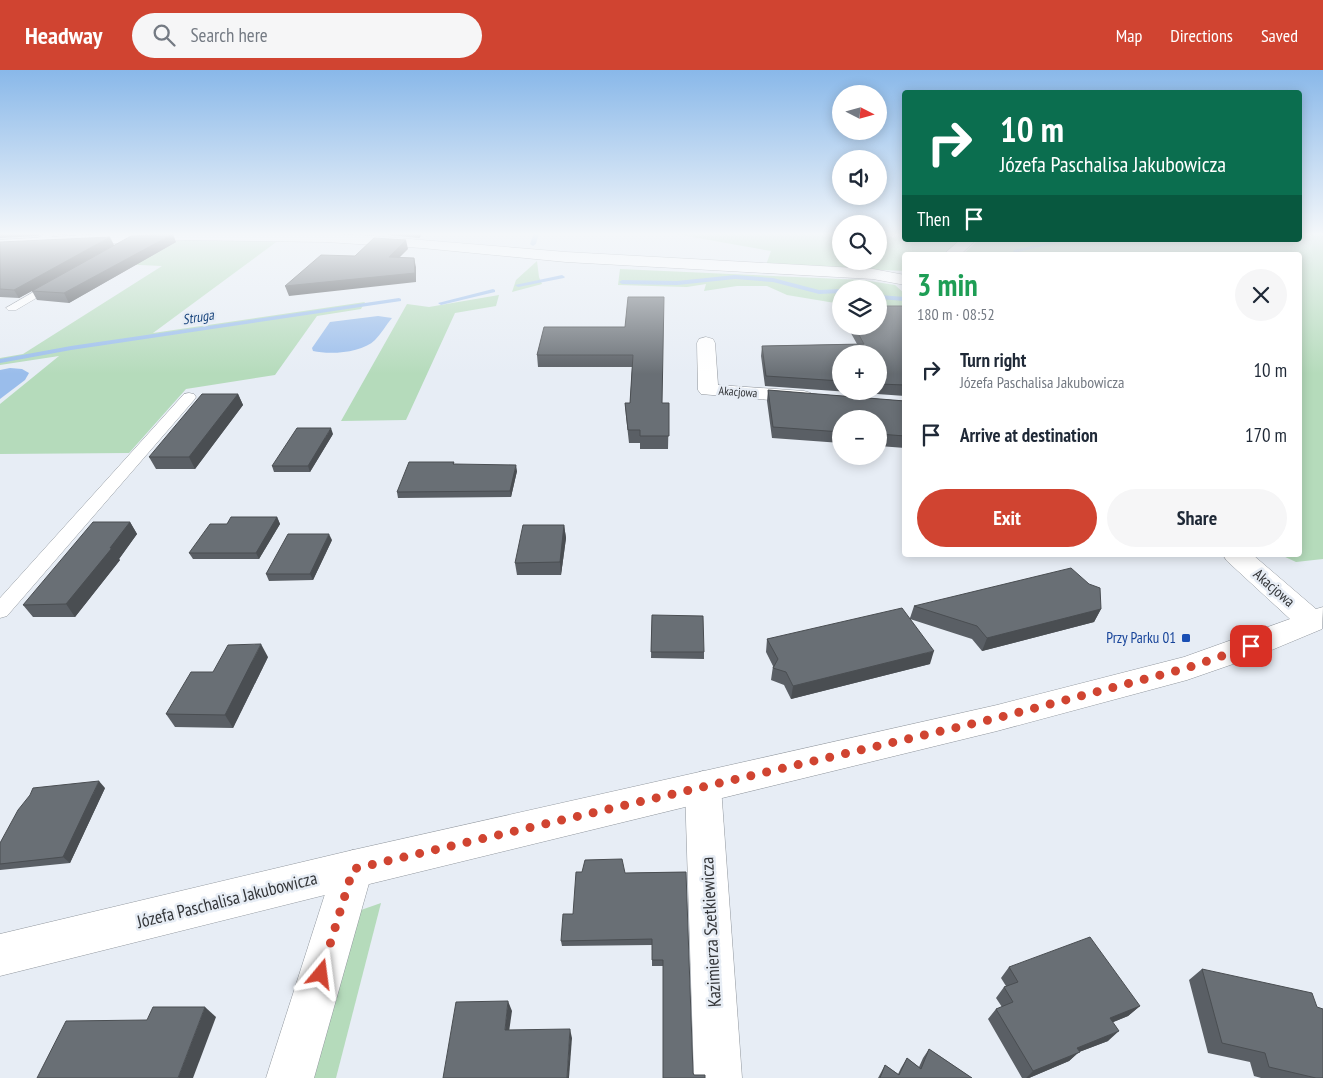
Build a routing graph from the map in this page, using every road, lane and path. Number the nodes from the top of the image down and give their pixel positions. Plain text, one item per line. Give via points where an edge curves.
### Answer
1 (60, 280) edge
2 (12, 308) dead end
3 (706, 343) dead end
4 (189, 396) dead end
5 (826, 398) edge
6 (1238, 557) edge
7 (0, 611) edge
8 (1319, 623) edge
9 (703, 787) junction
10 (353, 869) junction
11 (0, 955) edge
12 (290, 1078) edge
13 (718, 1078) edge

1 - 2 lane
3 - 5 street, Akacjowa via 708,390
4 - 7 lane
6 - 8 street, Akacjowa
8 - 9 street, Józefa Paschalisa Jakubowicza via 1187,668 997,718
9 - 10 street, Józefa Paschalisa Jakubowicza
9 - 13 street, Kazimierza Szetkiewicza
10 - 11 street, Józefa Paschalisa Jakubowicza
10 - 12 street

